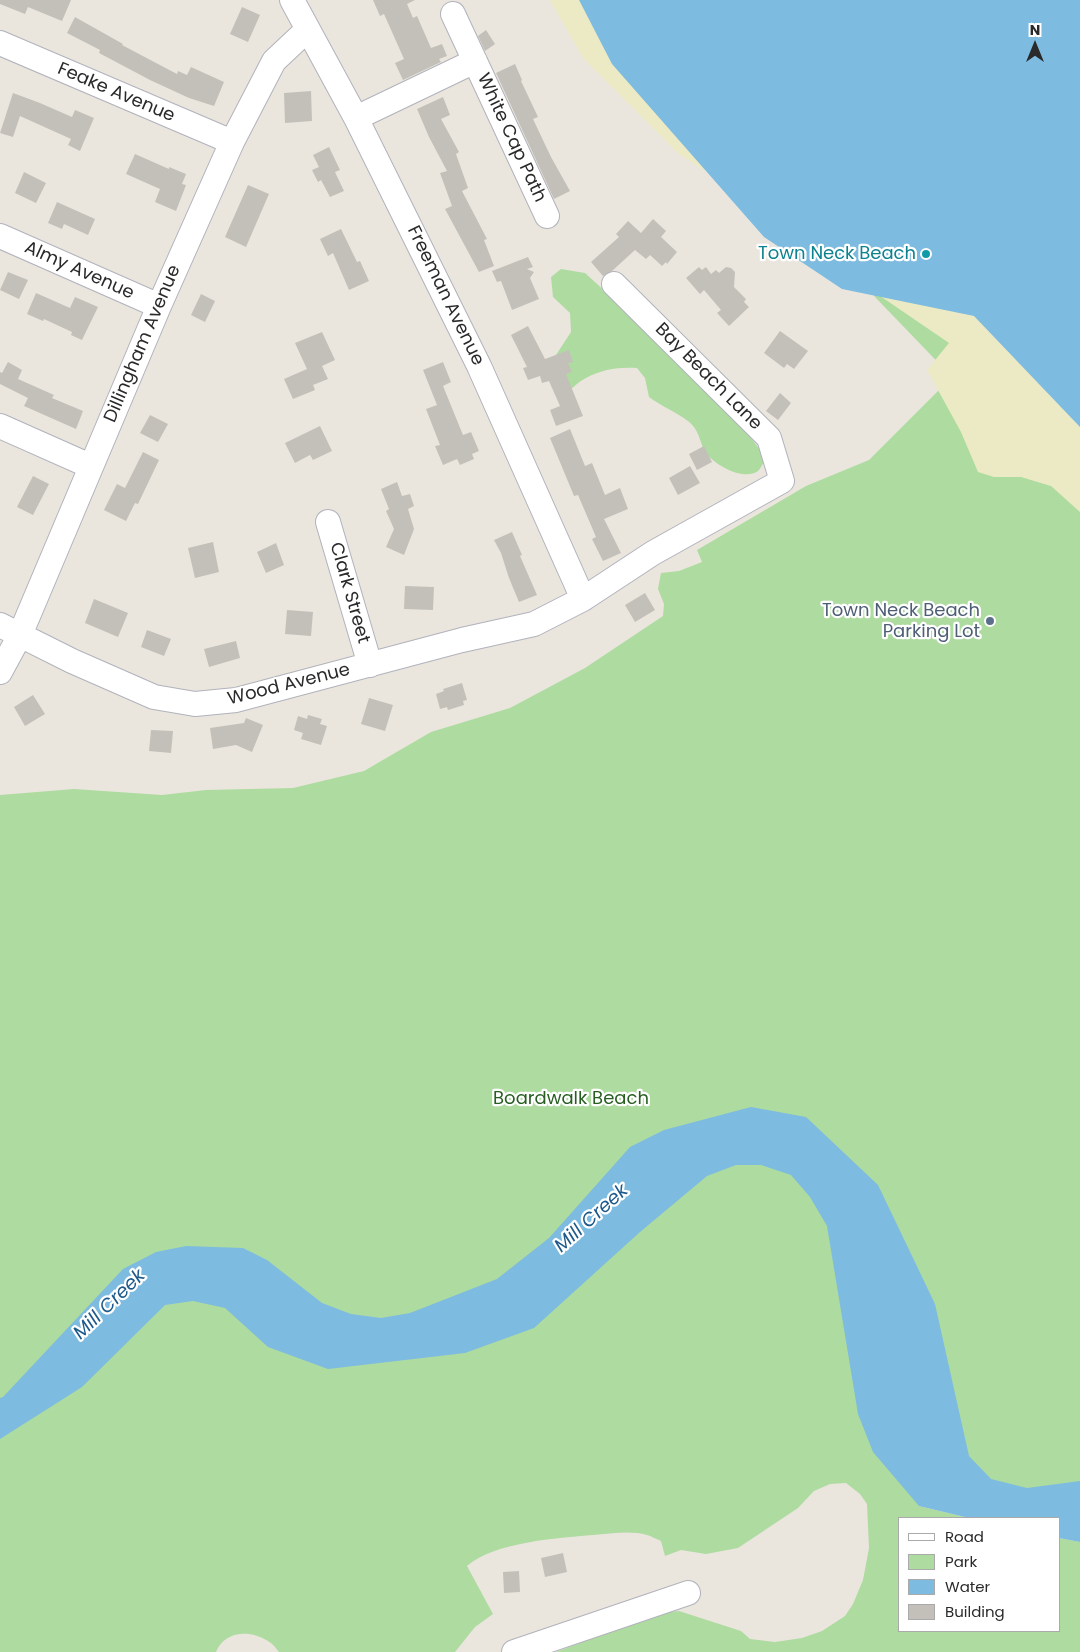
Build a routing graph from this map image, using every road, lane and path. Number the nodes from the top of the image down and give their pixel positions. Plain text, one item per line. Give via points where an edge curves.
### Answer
1 (292, 0) edge
2 (453, 14) dead end
3 (307, 30) junction
4 (0, 43) edge
5 (475, 61) junction
6 (356, 118) junction
7 (232, 142) junction
8 (547, 216) dead end
9 (0, 236) edge
10 (614, 284) dead end
11 (159, 306) junction
12 (0, 426) edge
13 (90, 466) junction
14 (782, 481) joint
15 (328, 522) dead end
16 (583, 599) junction
17 (10, 630) edge
18 (370, 665) junction
19 (0, 672) edge
20 (688, 1593) dead end
21 (514, 1652) edge

1 - 3 street, Freeman Avenue
2 - 5 street, White Cap Path
3 - 6 street, Freeman Avenue
3 - 7 street, Dillingham Avenue via 274,61
4 - 7 street, Feake Avenue
5 - 6 street, White Cap Path
5 - 8 street, White Cap Path
6 - 16 street, Freeman Avenue via 479,366
7 - 11 street, Dillingham Avenue
9 - 11 street, Almy Avenue
10 - 14 street, Bay Beach Lane via 769,438
11 - 13 street, Dillingham Avenue
12 - 13 street
13 - 17 street, Dillingham Avenue
14 - 16 street, Wood Avenue via 653,552
15 - 18 street, Clark Street
16 - 18 street, Wood Avenue via 534,624
17 - 18 street, Wood Avenue via 72,662 154,697 195,704 236,700
17 - 19 street, Dillingham Avenue
20 - 21 street

